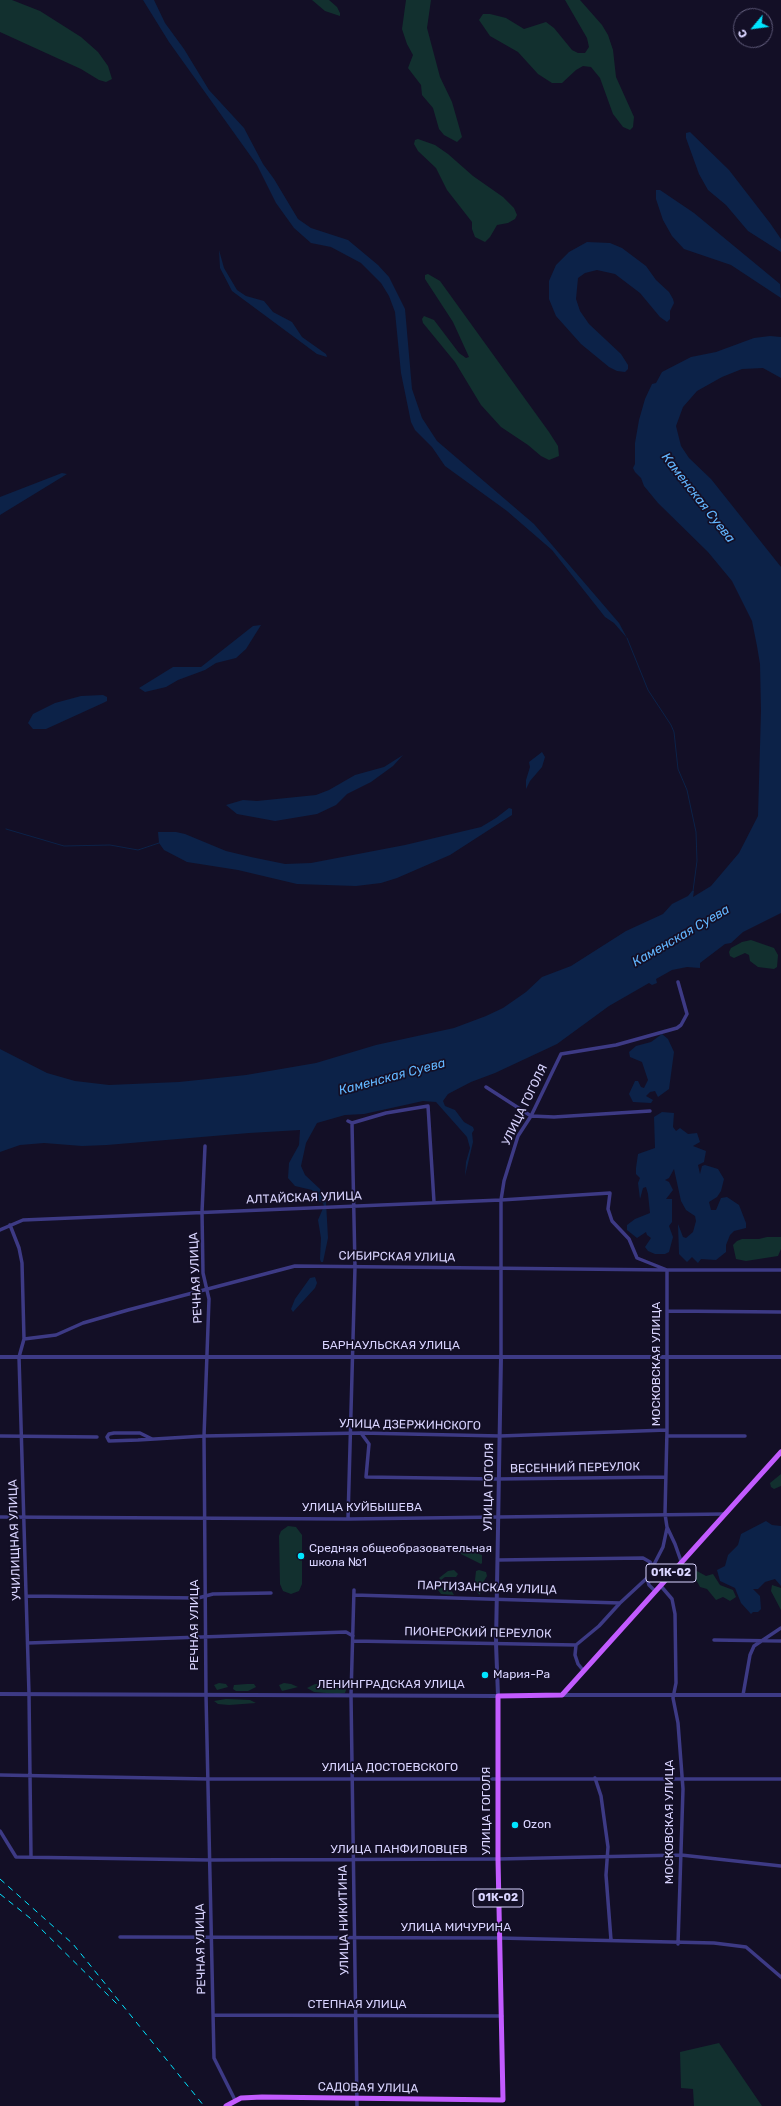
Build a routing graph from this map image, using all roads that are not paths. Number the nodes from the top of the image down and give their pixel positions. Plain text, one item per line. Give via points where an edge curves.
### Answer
1 (678, 982) dead end
2 (486, 1087) dead end
3 (650, 1111) dead end
4 (531, 1116) junction
5 (205, 1146) dead end
6 (501, 1200) junction
7 (434, 1202) junction
8 (353, 1206) junction
9 (202, 1212) junction
10 (10, 1225) junction
11 (0, 1230) edge
12 (355, 1267) junction
13 (501, 1268) junction
14 (667, 1270) junction
15 (781, 1270) edge
16 (206, 1290) junction
17 (667, 1311) junction
18 (781, 1312) edge
19 (24, 1339) junction
20 (352, 1356) junction
21 (0, 1357) edge
22 (19, 1357) junction
23 (208, 1357) junction
24 (500, 1357) junction
25 (668, 1357) junction
26 (781, 1357) edge
27 (667, 1430) junction
28 (361, 1433) junction
29 (350, 1434) junction
30 (0, 1436) edge
31 (22, 1436) junction
32 (204, 1436) junction
33 (500, 1436) junction
34 (667, 1436) junction
35 (745, 1436) dead end
36 (97, 1437) dead end
37 (152, 1439) junction
38 (781, 1452) edge
39 (666, 1476) junction
40 (500, 1479) junction
41 (665, 1514) junction
42 (725, 1514) junction
43 (0, 1517) edge
44 (24, 1517) junction
45 (499, 1517) junction
46 (204, 1519) junction
47 (348, 1519) junction
48 (667, 1527) junction
49 (498, 1560) junction
50 (681, 1561) junction
51 (653, 1567) junction
52 (647, 1578) junction
53 (660, 1585) junction
54 (354, 1590) dead end
55 (655, 1591) junction
56 (271, 1593) dead end
57 (205, 1595) junction
58 (354, 1595) junction
59 (26, 1596) junction
60 (497, 1598) junction
61 (620, 1603) junction
62 (781, 1628) edge
63 (205, 1638) junction
64 (353, 1638) junction
65 (714, 1640) dead end
66 (762, 1641) junction
67 (781, 1641) edge
68 (496, 1642) junction
69 (28, 1643) junction
70 (576, 1645) junction
71 (583, 1670) junction
72 (0, 1694) edge
73 (29, 1694) junction
74 (674, 1694) junction
75 (206, 1695) junction
76 (351, 1695) junction
77 (562, 1695) junction
78 (743, 1695) junction
79 (781, 1695) edge
80 (498, 1696) junction
81 (0, 1775) edge
82 (30, 1775) junction
83 (352, 1778) junction
84 (497, 1778) junction
85 (595, 1778) junction
86 (682, 1778) junction
87 (208, 1779) junction
88 (781, 1779) edge
89 (0, 1831) edge
90 (681, 1856) junction
91 (31, 1857) junction
92 (607, 1857) junction
93 (209, 1860) junction
94 (354, 1860) junction
95 (498, 1860) junction
96 (781, 1866) edge
97 (120, 1937) dead end
98 (211, 1938) junction
99 (355, 1938) junction
100 (499, 1938) junction
101 (611, 1940) junction
102 (678, 1944) junction
103 (781, 1977) edge
104 (213, 2014) junction
105 (356, 2015) junction
106 (502, 2016) junction
107 (357, 2097) junction
108 (235, 2100) junction
109 (503, 2100) joint
110 (226, 2106) edge
111 (357, 2106) edge

1 - 4 street, УЛИЦА ГОГОЛЯ via 687,1014 681,1025 616,1045 561,1054
2 - 4 street
3 - 4 street
4 - 6 street, УЛИЦА ГОГОЛЯ via 518,1136 510,1158
5 - 9 street, РЕЧНАЯ УЛИЦА
6 - 7 street, АЛТАЙСКАЯ УЛИЦА
6 - 13 street, УЛИЦА ГОГОЛЯ
6 - 14 street, АЛТАЙСКАЯ УЛИЦА via 610,1193 608,1208 612,1221 629,1239 638,1258
7 - 8 street, АЛТАЙСКАЯ УЛИЦА
7 - 8 street via 428,1106 350,1122
8 - 9 street, АЛТАЙСКАЯ УЛИЦА
8 - 12 street
9 - 10 street, АЛТАЙСКАЯ УЛИЦА via 23,1220
9 - 16 street, РЕЧНАЯ УЛИЦА via 203,1273
10 - 11 street, АЛТАЙСКАЯ УЛИЦА
10 - 19 street, УЧИЛИЩНАЯ УЛИЦА via 22,1263
12 - 13 street, СИБИРСКАЯ УЛИЦА
12 - 16 street, СИБИРСКАЯ УЛИЦА via 295,1266
12 - 20 street
13 - 14 street, СИБИРСКАЯ УЛИЦА
13 - 24 street, УЛИЦА ГОГОЛЯ
14 - 15 street, СИБИРСКАЯ УЛИЦА
14 - 17 street, МОСКОВСКАЯ УЛИЦА
16 - 19 street, СИБИРСКАЯ УЛИЦА via 83,1323 56,1335
16 - 23 street, РЕЧНАЯ УЛИЦА via 209,1299
17 - 18 street
17 - 25 street, МОСКОВСКАЯ УЛИЦА
19 - 22 street, УЧИЛИЩНАЯ УЛИЦА
20 - 23 street, БАРНАУЛЬСКАЯ УЛИЦА
20 - 24 street, БАРНАУЛЬСКАЯ УЛИЦА
20 - 29 street
21 - 22 street, БАРНАУЛЬСКАЯ УЛИЦА
22 - 23 street, БАРНАУЛЬСКАЯ УЛИЦА
22 - 31 street, УЧИЛИЩНАЯ УЛИЦА
23 - 32 street, РЕЧНАЯ УЛИЦА
24 - 25 street, БАРНАУЛЬСКАЯ УЛИЦА
24 - 33 street, УЛИЦА ГОГОЛЯ
25 - 26 street, БАРНАУЛЬСКАЯ УЛИЦА
25 - 27 street, МОСКОВСКАЯ УЛИЦА
27 - 33 street, УЛИЦА ДЗЕРЖИНСКОГО
27 - 34 street, МОСКОВСКАЯ УЛИЦА
28 - 29 street, УЛИЦА ДЗЕРЖИНСКОГО
28 - 33 street, УЛИЦА ДЗЕРЖИНСКОГО
28 - 40 street, ВЕСЕННИЙ ПЕРЕУЛОК via 369,1444 366,1477
29 - 32 street, УЛИЦА ДЗЕРЖИНСКОГО
29 - 47 street
30 - 31 street
31 - 36 street
31 - 44 street, УЧИЛИЩНАЯ УЛИЦА
32 - 37 street, УЛИЦА ДЗЕРЖИНСКОГО
32 - 46 street, РЕЧНАЯ УЛИЦА
33 - 40 street, УЛИЦА ГОГОЛЯ
34 - 35 street
34 - 39 street, МОСКОВСКАЯ УЛИЦА
37 - 37 street, УЛИЦА ДЗЕРЖИНСКОГО via 109,1441 106,1438 114,1433 140,1433
38 - 42 main road, 01К-02
39 - 40 street, ВЕСЕННИЙ ПЕРЕУЛОК
39 - 41 street, МОСКОВСКАЯ УЛИЦА
40 - 45 street, УЛИЦА ГОГОЛЯ
41 - 42 street, УЛИЦА КУЙБЫШЕВА
41 - 45 street, УЛИЦА КУЙБЫШЕВА
41 - 48 street, МОСКОВСКАЯ УЛИЦА
42 - 50 main road, 01К-02
43 - 44 street, УЛИЦА КУЙБЫШЕВА
44 - 46 street, УЛИЦА КУЙБЫШЕВА
44 - 59 street, УЧИЛИЩНАЯ УЛИЦА
45 - 47 street, УЛИЦА КУЙБЫШЕВА
45 - 49 street, УЛИЦА ГОГОЛЯ
46 - 47 street, УЛИЦА КУЙБЫШЕВА
46 - 57 street, РЕЧНАЯ УЛИЦА
48 - 50 street, МОСКОВСКАЯ УЛИЦА
48 - 51 street via 663,1547
49 - 51 street via 643,1558
49 - 60 street, УЛИЦА ГОГОЛЯ
50 - 53 main road, 01К-02
51 - 52 street
52 - 55 street
52 - 61 street
53 - 55 main road, 01К-02
53 - 74 street, МОСКОВСКАЯ УЛИЦА via 672,1599 675,1614
54 - 58 street, УЛИЦА НИКИТИНА
55 - 71 main road, 01К-02
56 - 57 street
57 - 59 street via 198,1598
57 - 63 street, РЕЧНАЯ УЛИЦА
58 - 60 street, ПАРТИЗАНСКАЯ УЛИЦА
58 - 64 street, УЛИЦА НИКИТИНА
59 - 69 street, УЧИЛИЩНАЯ УЛИЦА
60 - 61 street, ПАРТИЗАНСКАЯ УЛИЦА
60 - 68 street, УЛИЦА ГОГОЛЯ
61 - 70 street via 599,1626
62 - 66 street
63 - 64 street, ПИОНЕРСКИЙ ПЕРЕУЛОК via 346,1632
63 - 69 street, ПИОНЕРСКИЙ ПЕРЕУЛОК
63 - 75 street, РЕЧНАЯ УЛИЦА
64 - 68 street, ПИОНЕРСКИЙ ПЕРЕУЛОК
64 - 76 street, УЛИЦА НИКИТИНА
65 - 66 street
66 - 67 street
66 - 78 street via 754,1646 750,1655
68 - 70 street, ПИОНЕРСКИЙ ПЕРЕУЛОК
68 - 80 street, УЛИЦА ГОГОЛЯ
69 - 73 street, УЧИЛИЩНАЯ УЛИЦА
70 - 71 street via 575,1655
71 - 77 main road, 01К-02
72 - 73 street, ЛЕНИНГРАДСКАЯ УЛИЦА
73 - 75 street, ЛЕНИНГРАДСКАЯ УЛИЦА
73 - 82 street, УЧИЛИЩНАЯ УЛИЦА
74 - 77 street, ЛЕНИНГРАДСКАЯ УЛИЦА
74 - 78 street, ЛЕНИНГРАДСКАЯ УЛИЦА
74 - 86 street, МОСКОВСКАЯ УЛИЦА
75 - 76 street, ЛЕНИНГРАДСКАЯ УЛИЦА
75 - 87 street, РЕЧНАЯ УЛИЦА
76 - 80 street, ЛЕНИНГРАДСКАЯ УЛИЦА
76 - 83 street, УЛИЦА НИКИТИНА
77 - 80 main road, ЛЕНИНГРАДСКАЯ УЛИЦА
78 - 79 street, ЛЕНИНГРАДСКАЯ УЛИЦА
80 - 84 main road, УЛИЦА ГОГОЛЯ / 01К-02
81 - 82 street, УЛИЦА ДОСТОЕВСКОГО
82 - 87 street, УЛИЦА ДОСТОЕВСКОГО
82 - 91 street, УЧИЛИЩНАЯ УЛИЦА
83 - 84 street, УЛИЦА ДОСТОЕВСКОГО
83 - 87 street, УЛИЦА ДОСТОЕВСКОГО
83 - 94 street, УЛИЦА НИКИТИНА
84 - 85 street, УЛИЦА ДОСТОЕВСКОГО
84 - 95 main road, УЛИЦА ГОГОЛЯ / 01К-02
85 - 86 street, УЛИЦА ДОСТОЕВСКОГО
85 - 92 street via 601,1796
86 - 88 street, УЛИЦА ДОСТОЕВСКОГО
86 - 90 street, МОСКОВСКАЯ УЛИЦА
87 - 93 street, РЕЧНАЯ УЛИЦА
89 - 91 street, УЛИЦА ПАНФИЛОВЦЕВ via 16,1857
90 - 92 street, УЛИЦА ПАНФИЛОВЦЕВ
90 - 96 street, УЛИЦА ПАНФИЛОВЦЕВ
90 - 102 street, МОСКОВСКАЯ УЛИЦА
91 - 93 street, УЛИЦА ПАНФИЛОВЦЕВ
92 - 95 street, УЛИЦА ПАНФИЛОВЦЕВ
92 - 101 street
93 - 94 street, УЛИЦА ПАНФИЛОВЦЕВ
93 - 98 street, РЕЧНАЯ УЛИЦА
94 - 95 street, УЛИЦА ПАНФИЛОВЦЕВ
94 - 99 street, УЛИЦА НИКИТИНА
95 - 100 main road, УЛИЦА ГОГОЛЯ / 01К-02
97 - 98 street, УЛИЦА МИЧУРИНА
98 - 99 street, УЛИЦА МИЧУРИНА
98 - 104 street, РЕЧНАЯ УЛИЦА
99 - 100 street, УЛИЦА МИЧУРИНА
99 - 105 street, УЛИЦА НИКИТИНА
100 - 101 street, УЛИЦА МИЧУРИНА
100 - 106 main road, УЛИЦА ГОГОЛЯ / 01К-02
101 - 102 street, УЛИЦА МИЧУРИНА
102 - 103 street, УЛИЦА МИЧУРИНА via 714,1943 746,1947
104 - 105 street, СТЕПНАЯ УЛИЦА
104 - 108 street, РЕЧНАЯ УЛИЦА via 214,2058
105 - 106 street, СТЕПНАЯ УЛИЦА
105 - 107 street, УЛИЦА НИКИТИНА
106 - 109 main road, УЛИЦА ГОГОЛЯ / 01К-02
107 - 108 main road, САДОВАЯ УЛИЦА / 01К-02 via 262,2097
107 - 109 main road, САДОВАЯ УЛИЦА / 01К-02
107 - 111 street, УЛИЦА НИКИТИНА
108 - 110 main road, 01К-02

